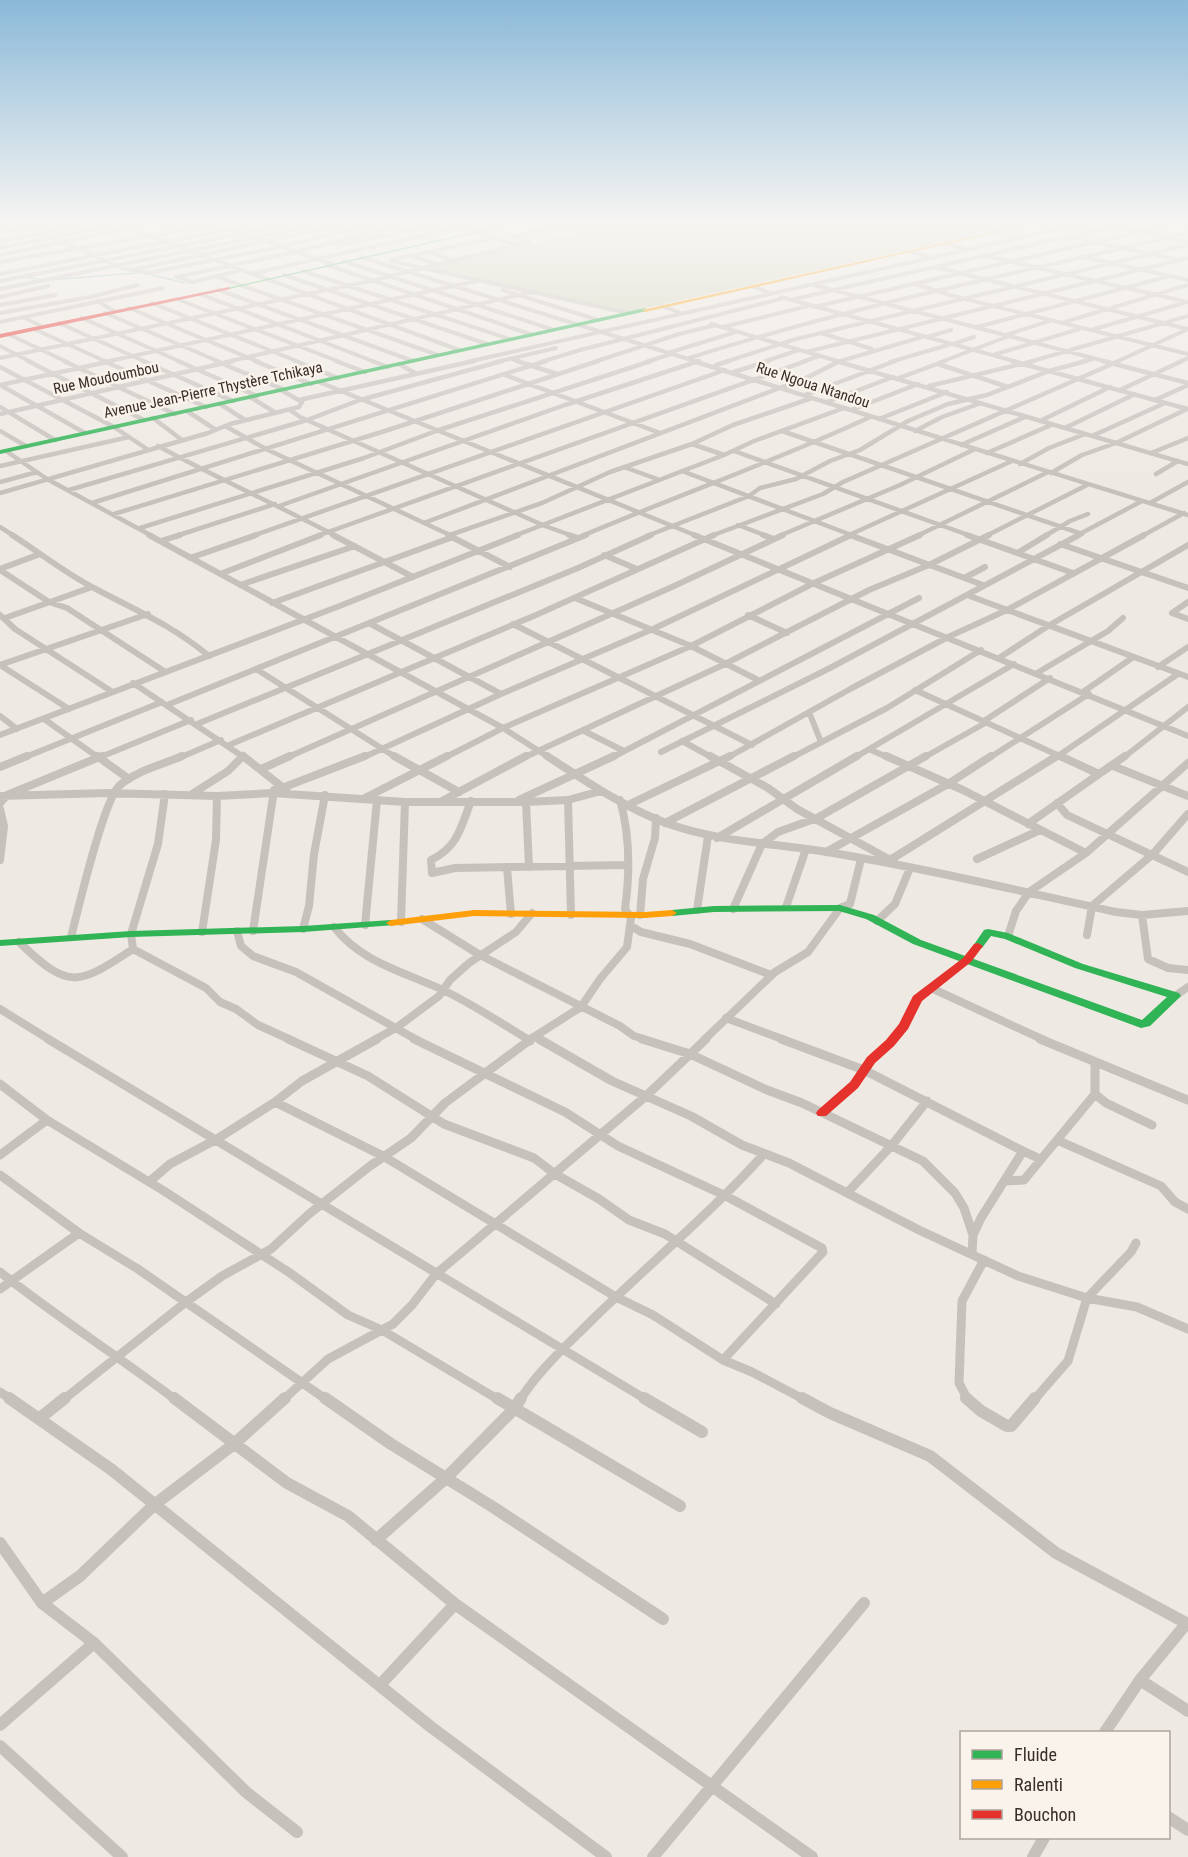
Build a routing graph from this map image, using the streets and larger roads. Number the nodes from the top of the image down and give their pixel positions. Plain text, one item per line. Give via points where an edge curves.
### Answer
1 (12, 312) edge
2 (50, 312) edge
3 (110, 312) joint
4 (137, 312) edge
5 (173, 312) edge
6 (207, 312) edge
7 (224, 312) edge
8 (244, 312) edge
9 (279, 312) edge
10 (316, 312) edge
11 (334, 312) edge
12 (354, 312) edge
13 (393, 312) edge
14 (429, 312) edge
15 (446, 312) edge
16 (465, 312) edge
17 (500, 312) edge
18 (535, 312) edge
19 (559, 312) edge
20 (571, 312) edge
21 (618, 312) edge
22 (638, 312) edge
23 (675, 312) edge
24 (692, 312) edge
25 (735, 312) edge
26 (787, 312) edge
27 (829, 312) edge
28 (847, 312) edge
29 (909, 312) edge
30 (915, 312) edge
31 (972, 312) edge
32 (1020, 312) edge
33 (1030, 312) edge
34 (1096, 312) edge
35 (1121, 312) edge
36 (1154, 312) edge
37 (1025, 313) junction
38 (213, 314) junction
39 (323, 314) junction
40 (436, 314) junction
41 (628, 314) junction
42 (681, 314) junction
43 (837, 314) junction
44 (546, 315) junction
45 (1138, 316) junction
46 (1188, 316) edge
47 (23, 317) junction
48 (82, 318) junction
49 (190, 319) junction
50 (415, 319) junction
51 (944, 319) junction
52 (301, 320) junction
53 (598, 320) junction
54 (700, 320) junction
55 (1050, 320) junction
56 (0, 322) edge
57 (869, 322) junction
58 (59, 323) junction
59 (1061, 323) junction
60 (1167, 323) junction
61 (166, 324) junction
62 (278, 324) junction
63 (391, 325) junction
64 (577, 325) junction
65 (716, 325) junction
66 (723, 327) junction
67 (975, 327) junction
68 (38, 328) junction
69 (1080, 328) junction
70 (142, 329) junction
71 (1188, 329) edge
72 (255, 330) junction
73 (554, 330) junction
74 (898, 330) junction
75 (951, 330) dead end
76 (1089, 330) junction
77 (367, 331) junction
78 (737, 331) junction
79 (597, 332) junction
80 (820, 333) junction
81 (118, 334) junction
82 (530, 334) junction
83 (4, 335) edge
84 (232, 335) junction
85 (344, 335) junction
86 (1007, 335) junction
87 (755, 336) junction
88 (974, 337) dead end
89 (1115, 337) junction
90 (621, 338) junction
91 (924, 338) junction
92 (93, 339) junction
93 (510, 339) junction
94 (207, 340) junction
95 (319, 341) junction
96 (848, 341) junction
97 (1033, 343) junction
98 (70, 344) junction
99 (779, 344) junction
100 (951, 344) junction
101 (181, 345) junction
102 (486, 345) junction
103 (646, 345) junction
104 (0, 346) edge
105 (297, 346) junction
106 (1153, 346) junction
107 (556, 348) dead end
108 (40, 350) junction
109 (459, 350) junction
110 (799, 350) junction
111 (874, 350) junction
112 (158, 351) junction
113 (975, 351) junction
114 (1065, 351) junction
115 (273, 352) junction
116 (806, 352) junction
117 (502, 353) junction
118 (672, 353) junction
119 (17, 355) junction
120 (438, 355) junction
121 (992, 355) junction
122 (1188, 355) edge
123 (132, 356) junction
124 (819, 356) junction
125 (249, 357) junction
126 (0, 358) edge
127 (510, 358) junction
128 (689, 358) junction
129 (1092, 359) junction
130 (413, 361) junction
131 (699, 361) junction
132 (837, 361) junction
133 (106, 362) junction
134 (224, 363) junction
135 (938, 364) junction
136 (1022, 364) junction
137 (1112, 364) junction
138 (394, 365) junction
139 (531, 365) junction
140 (715, 366) junction
141 (0, 368) edge
142 (80, 368) junction
143 (198, 369) junction
144 (727, 369) junction
145 (868, 370) junction
146 (1049, 371) junction
147 (365, 372) junction
148 (734, 372) junction
149 (415, 373) junction
150 (53, 374) junction
151 (557, 374) junction
152 (174, 375) junction
153 (505, 375) junction
154 (1155, 375) junction
155 (971, 376) junction
156 (338, 378) junction
157 (895, 378) junction
158 (756, 379) junction
159 (1078, 379) junction
160 (24, 380) junction
161 (147, 381) junction
162 (315, 383) junction
163 (528, 384) junction
164 (918, 384) junction
165 (1188, 384) edge
166 (0, 385) edge
167 (120, 387) junction
168 (781, 387) junction
169 (928, 387) junction
170 (1008, 387) junction
171 (1110, 387) junction
172 (283, 390) junction
173 (1120, 390) junction
174 (338, 391) junction
175 (93, 393) junction
176 (553, 393) junction
177 (947, 393) junction
178 (1135, 394) junction
179 (805, 395) junction
180 (254, 397) junction
181 (812, 398) junction
182 (64, 399) junction
183 (970, 399) junction
184 (299, 400) junction
185 (360, 400) junction
186 (1155, 400) junction
187 (232, 401) junction
188 (578, 402) junction
189 (827, 402) junction
190 (981, 403) junction
191 (1165, 403) junction
192 (220, 404) junction
193 (36, 405) junction
194 (0, 407) edge
195 (206, 407) junction
196 (843, 408) junction
197 (1188, 409) edge
198 (290, 410) junction
199 (851, 410) junction
200 (8, 411) junction
201 (187, 411) junction
202 (388, 411) junction
203 (1006, 411) junction
204 (604, 412) junction
205 (276, 413) junction
206 (0, 414) edge
207 (175, 414) junction
208 (870, 417) junction
209 (1025, 417) junction
210 (149, 419) junction
211 (878, 419) junction
212 (245, 420) junction
213 (307, 420) junction
214 (1040, 421) junction
215 (412, 422) junction
216 (631, 422) junction
217 (1052, 425) junction
218 (900, 426) junction
219 (114, 427) junction
220 (227, 427) junction
221 (1065, 429) junction
222 (216, 430) junction
223 (329, 430) junction
224 (0, 431) edge
225 (436, 431) junction
226 (782, 431) junction
227 (915, 431) junction
228 (86, 433) junction
229 (661, 434) junction
230 (1085, 434) junction
231 (1092, 436) junction
232 (129, 437) junction
233 (248, 438) junction
234 (1188, 438) edge
235 (942, 439) junction
236 (55, 440) junction
237 (182, 440) junction
238 (353, 441) junction
239 (464, 442) junction
240 (816, 443) junction
241 (1116, 443) junction
242 (692, 444) junction
243 (961, 445) junction
244 (26, 446) junction
245 (158, 446) junction
246 (147, 449) junction
247 (266, 449) junction
248 (975, 449) junction
249 (3, 451) edge
250 (734, 451) junction
251 (378, 452) junction
252 (489, 453) junction
253 (987, 453) junction
254 (1151, 453) junction
255 (848, 454) junction
256 (724, 455) junction
257 (178, 458) junction
258 (290, 460) junction
259 (22, 461) junction
260 (1012, 461) junction
261 (1178, 461) junction
262 (403, 462) junction
263 (767, 462) junction
264 (518, 464) junction
265 (1020, 464) junction
266 (1188, 464) edge
267 (0, 466) edge
268 (884, 466) junction
269 (624, 467) junction
270 (201, 469) junction
271 (682, 471) junction
272 (37, 472) junction
273 (316, 472) junction
274 (1049, 472) junction
275 (1156, 474) dead end
276 (430, 475) junction
277 (549, 476) junction
278 (800, 476) junction
279 (919, 477) junction
280 (47, 479) junction
281 (657, 479) junction
282 (0, 482) edge
283 (224, 482) junction
284 (1188, 482) edge
285 (340, 483) junction
286 (715, 483) junction
287 (1087, 485) junction
288 (459, 486) junction
289 (577, 488) junction
290 (833, 488) junction
291 (69, 490) junction
292 (954, 490) junction
293 (250, 492) junction
294 (0, 493) edge
295 (365, 495) junction
296 (749, 496) junction
297 (608, 499) junction
298 (869, 499) junction
299 (489, 500) junction
300 (989, 501) junction
301 (1142, 501) junction
302 (92, 503) junction
303 (1150, 503) junction
304 (277, 505) junction
305 (784, 509) junction
306 (394, 510) junction
307 (903, 512) junction
308 (516, 513) junction
309 (639, 513) junction
310 (1186, 513) edge
311 (114, 514) junction
312 (1027, 514) junction
313 (1088, 514) dead end
314 (303, 519) junction
315 (815, 522) junction
316 (424, 523) junction
317 (672, 525) junction
318 (738, 525) junction
319 (940, 525) junction
320 (545, 526) junction
321 (0, 527) edge
322 (1062, 527) junction
323 (140, 528) junction
324 (330, 533) junction
325 (1082, 534) junction
326 (451, 536) junction
327 (850, 536) junction
328 (578, 538) junction
329 (774, 539) junction
330 (979, 539) junction
331 (705, 540) junction
332 (161, 541) junction
333 (1060, 544) junction
334 (1188, 544) edge
335 (355, 546) junction
336 (481, 549) junction
337 (890, 550) junction
338 (1019, 552) junction
339 (40, 554) junction
340 (740, 554) junction
341 (604, 555) junction
342 (1101, 556) junction
343 (190, 558) junction
344 (1036, 559) junction
345 (384, 561) junction
346 (929, 565) junction
347 (510, 567) junction
348 (985, 567) dead end
349 (777, 568) junction
350 (637, 569) junction
351 (0, 571) edge
352 (1142, 571) junction
353 (1073, 573) junction
354 (220, 574) junction
355 (413, 577) junction
356 (966, 578) junction
357 (1188, 581) edge
358 (814, 583) junction
359 (240, 585) junction
360 (983, 585) junction
361 (92, 587) junction
362 (1185, 587) edge
363 (967, 595) junction
364 (574, 598) junction
365 (853, 598) junction
366 (919, 598) dead end
367 (49, 602) junction
368 (1188, 602) edge
369 (272, 603) junction
370 (1006, 610) junction
371 (612, 613) junction
372 (148, 614) junction
373 (891, 614) junction
374 (748, 615) junction
375 (1, 616) edge
376 (1123, 618) dead end
377 (304, 619) junction
378 (1188, 619) edge
379 (911, 622) junction
380 (369, 623) junction
381 (513, 624) junction
382 (1048, 626) junction
383 (653, 629) junction
384 (101, 630) junction
385 (787, 633) junction
386 (335, 637) junction
387 (948, 637) junction
388 (401, 640) junction
389 (547, 642) junction
390 (1089, 642) junction
391 (691, 646) junction
392 (1188, 647) edge
393 (49, 649) junction
394 (981, 650) junction
395 (364, 654) junction
396 (209, 656) junction
397 (1132, 657) junction
398 (999, 658) junction
399 (433, 659) junction
400 (581, 660) junction
401 (725, 664) junction
402 (1014, 664) junction
403 (0, 665) edge
404 (1158, 666) junction
405 (256, 669) junction
406 (164, 671) junction
407 (1037, 673) junction
408 (399, 674) junction
409 (1178, 674) junction
410 (616, 676) junction
411 (466, 677) junction
412 (1188, 677) edge
413 (1050, 678) junction
414 (758, 680) junction
415 (133, 683) junction
416 (286, 687) junction
417 (915, 690) junction
418 (111, 691) junction
419 (434, 691) junction
420 (1086, 693) junction
421 (501, 694) junction
422 (656, 696) junction
423 (165, 703) junction
424 (950, 705) junction
425 (1188, 707) edge
426 (69, 709) junction
427 (317, 709) junction
428 (467, 710) junction
429 (1129, 710) junction
430 (809, 712) junction
431 (695, 715) junction
432 (0, 716) edge
433 (44, 718) junction
434 (985, 721) junction
435 (194, 722) junction
436 (1165, 725) junction
437 (715, 726) junction
438 (17, 729) junction
439 (503, 729) junction
440 (350, 730) junction
441 (584, 731) junction
442 (0, 735) edge
443 (1188, 736) edge
444 (71, 738) junction
445 (1021, 738) junction
446 (221, 740) junction
447 (682, 741) junction
448 (821, 742) junction
449 (752, 744) junction
450 (229, 745) junction
451 (381, 749) junction
452 (538, 750) junction
453 (871, 750) junction
454 (624, 751) junction
455 (661, 752) dead end
456 (1058, 755) junction
457 (243, 756) junction
458 (98, 758) junction
459 (719, 762) junction
460 (1188, 762) edge
461 (909, 766) junction
462 (1113, 766) junction
463 (0, 767) edge
464 (261, 769) junction
465 (422, 770) junction
466 (1099, 774) junction
467 (576, 775) junction
468 (750, 778) junction
469 (129, 779) junction
470 (275, 783) junction
471 (948, 784) junction
472 (1162, 786) junction
473 (282, 788) junction
474 (601, 790) junction
475 (459, 792) junction
476 (115, 793) junction
477 (273, 793) junction
478 (291, 793) junction
479 (165, 794) junction
480 (190, 795) junction
481 (325, 795) junction
482 (4, 796) edge
483 (217, 796) junction
484 (1188, 796) edge
485 (785, 798) junction
486 (363, 799) junction
487 (377, 800) junction
488 (568, 800) junction
489 (620, 800) junction
490 (442, 801) junction
491 (471, 801) junction
492 (405, 802) junction
493 (515, 802) junction
494 (526, 802) junction
495 (1057, 802) junction
496 (0, 803) edge
497 (987, 803) junction
498 (630, 804) junction
499 (0, 809) edge
500 (1188, 814) edge
501 (656, 818) junction
502 (816, 818) junction
503 (665, 823) junction
504 (1028, 824) junction
505 (1184, 824) edge
506 (1040, 830) junction
507 (1106, 833) junction
508 (708, 836) junction
509 (717, 838) junction
510 (852, 840) junction
511 (762, 844) junction
512 (806, 849) junction
513 (826, 852) junction
514 (1086, 853) junction
515 (1153, 854) junction
516 (861, 859) junction
517 (977, 859) dead end
518 (0, 860) edge
519 (890, 860) junction
520 (627, 865) junction
521 (901, 866) junction
522 (529, 867) junction
523 (569, 867) junction
524 (507, 868) junction
525 (910, 868) junction
526 (1188, 872) edge
527 (1029, 892) junction
528 (1092, 906) junction
529 (786, 907) junction
530 (840, 908) junction
531 (733, 909) junction
532 (697, 910) junction
533 (1188, 911) edge
534 (532, 913) junction
535 (510, 914) junction
536 (635, 914) junction
537 (571, 915) junction
538 (1142, 915) junction
539 (422, 919) junction
540 (877, 921) junction
541 (401, 922) junction
542 (365, 925) junction
543 (631, 926) junction
544 (334, 927) junction
545 (303, 929) junction
546 (237, 931) junction
547 (253, 931) junction
548 (202, 932) junction
549 (131, 934) junction
550 (1087, 935) dead end
551 (1008, 936) junction
552 (71, 937) junction
553 (19, 942) junction
554 (0, 943) edge
555 (133, 949) junction
556 (480, 956) junction
557 (967, 960) junction
558 (1188, 970) edge
559 (771, 975) junction
560 (1188, 987) edge
561 (931, 988) junction
562 (444, 991) junction
563 (1175, 996) junction
564 (581, 1007) junction
565 (0, 1009) edge
566 (726, 1018) junction
567 (396, 1028) junction
568 (533, 1039) junction
569 (690, 1054) junction
570 (336, 1061) junction
571 (1095, 1063) junction
572 (864, 1070) junction
573 (484, 1074) junction
574 (0, 1084) edge
575 (1095, 1094) junction
576 (646, 1096) junction
577 (1188, 1100) edge
578 (927, 1101) junction
579 (275, 1102) junction
580 (822, 1113) junction
581 (432, 1117) junction
582 (47, 1120) junction
583 (1152, 1125) dead end
584 (601, 1135) junction
585 (217, 1139) junction
586 (1057, 1140) junction
587 (892, 1145) junction
588 (1023, 1151) junction
589 (764, 1154) junction
590 (0, 1155) edge
591 (383, 1156) junction
592 (1040, 1159) junction
593 (555, 1174) junction
594 (0, 1175) edge
595 (1005, 1181) junction
596 (149, 1182) junction
597 (848, 1192) junction
598 (726, 1196) junction
599 (323, 1203) junction
600 (1188, 1209) edge
601 (496, 1225) junction
602 (79, 1233) junction
603 (973, 1235) junction
604 (674, 1241) junction
605 (1136, 1243) dead end
606 (972, 1254) junction
607 (261, 1256) junction
608 (984, 1260) junction
609 (0, 1272) edge
610 (436, 1274) junction
611 (11, 1281) junction
612 (0, 1289) edge
613 (616, 1297) junction
614 (1087, 1298) junction
615 (186, 1302) junction
616 (776, 1304) junction
617 (1188, 1329) edge
618 (382, 1330) junction
619 (564, 1350) junction
620 (117, 1356) junction
621 (723, 1360) junction
622 (303, 1383) junction
623 (0, 1392) edge
624 (514, 1409) junction
625 (40, 1419) junction
626 (702, 1432) dead end
627 (234, 1444) junction
628 (446, 1478) junction
629 (154, 1505) junction
630 (680, 1506) dead end
631 (376, 1540) junction
632 (0, 1543) edge
633 (42, 1603) junction
634 (864, 1603) dead end
635 (455, 1604) junction
636 (663, 1619) dead end
637 (1187, 1624) edge
638 (94, 1643) junction
639 (1140, 1680) junction
640 (380, 1685) junction
641 (1188, 1711) edge
642 (0, 1725) edge
643 (1106, 1731) edge
644 (0, 1746) edge
645 (712, 1786) junction
646 (1170, 1818) edge
647 (1188, 1830) edge
648 (297, 1832) dead end
649 (1044, 1839) edge
650 (1035, 1856) edge
651 (122, 1857) edge
652 (606, 1857) edge
653 (653, 1857) edge
654 (812, 1857) edge

1 - 47 street
2 - 47 street
3 - 48 street
3 - 70 street
4 - 61 street
5 - 49 street
6 - 38 street
7 - 38 street
8 - 62 street
9 - 52 street
10 - 39 street
11 - 39 street
12 - 63 street
13 - 50 street
14 - 40 street
15 - 40 street, Rue Moudoumbou
16 - 82 street
17 - 73 street
18 - 44 street, Rue Ngoua Ntandou
19 - 44 street
20 - 53 street
21 - 41 street
22 - 41 street, Avenue Jean-Pierre Thystère Tchikaya
23 - 42 street
24 - 42 street
25 - 54 street
26 - 66 street
27 - 43 street
28 - 43 street
29 - 57 street
30 - 51 street
31 - 51 street
32 - 37 street
33 - 37 street
34 - 59 street
35 - 45 street
36 - 45 street
37 - 55 street
37 - 67 street
38 - 49 street
38 - 72 street
39 - 52 street
39 - 77 street
40 - 50 street, Rue Moudoumbou
40 - 93 street
41 - 53 street, Avenue Jean-Pierre Thystère Tchikaya
42 - 54 street
42 - 79 street
43 - 57 street
43 - 87 street
44 - 64 street, Rue Ngoua Ntandou
45 - 60 street
45 - 76 street
46 - 60 street
47 - 56 street
47 - 68 street
48 - 58 street
48 - 81 street
49 - 61 street
49 - 84 street
50 - 63 street, Rue Moudoumbou
50 - 102 street
51 - 67 street
51 - 74 street
52 - 62 street
52 - 85 street
53 - 64 street, Avenue Jean-Pierre Thystère Tchikaya
54 - 65 street
54 - 90 street
55 - 59 street
55 - 86 street
57 - 74 street
57 - 80 street
58 - 68 street
58 - 92 street
59 - 69 street
60 - 71 street
60 - 89 street
61 - 70 street
61 - 94 street
62 - 72 street
62 - 95 street
63 - 77 street, Rue Moudoumbou
63 - 109 street
64 - 73 street, Avenue Jean-Pierre Thystère Tchikaya
64 - 79 street, Rue Ngoua Ntandou
65 - 66 street
65 - 103 street
66 - 78 street
67 - 86 street
68 - 83 street
68 - 98 street
69 - 76 street
69 - 97 street
70 - 81 street
70 - 101 street
71 - 106 street
72 - 84 street
72 - 105 street
73 - 82 street, Avenue Jean-Pierre Thystère Tchikaya
74 - 91 street
74 - 96 street
75 - 91 street
76 - 89 street
77 - 85 street, Rue Moudoumbou
77 - 120 street
78 - 87 street
78 - 118 street
79 - 90 street, Rue Ngoua Ntandou
79 - 117 street
80 - 96 street
80 - 99 street
81 - 92 street
81 - 112 street
82 - 93 street, Avenue Jean-Pierre Thystère Tchikaya
83 - 108 street
84 - 94 street
84 - 115 street
85 - 95 street, Rue Moudoumbou
85 - 130 street
86 - 97 street
86 - 113 street
87 - 99 street
87 - 128 street
88 - 100 street
89 - 106 street
89 - 114 street
90 - 103 street, Rue Ngoua Ntandou
90 - 139 street
91 - 100 street
91 - 111 street
92 - 98 street
92 - 123 street
93 - 102 street, Avenue Jean-Pierre Thystère Tchikaya
94 - 101 street
94 - 125 street
95 - 105 street, Rue Moudoumbou
95 - 138 street
96 - 111 street
96 - 116 street
97 - 114 street
97 - 121 street
98 - 108 street
98 - 133 street
99 - 110 street
99 - 140 street
100 - 113 street
100 - 145 street
101 - 112 street
101 - 134 street
102 - 109 street, Avenue Jean-Pierre Thystère Tchikaya
102 - 117 street
103 - 118 street, Rue Ngoua Ntandou
103 - 151 street
104 - 119 street
105 - 115 street, Rue Moudoumbou
105 - 147 street
106 - 122 street
106 - 137 street
107 - 127 street
108 - 119 street
108 - 142 street
109 - 120 street, Avenue Jean-Pierre Thystère Tchikaya
110 - 116 street
110 - 148 street
111 - 132 street
112 - 123 street
112 - 143 street
113 - 121 street
113 - 135 street
114 - 129 street
114 - 136 street
115 - 125 street, Rue Moudoumbou
115 - 156 street
116 - 124 street
117 - 127 street
117 - 149 street
118 - 128 street, Rue Ngoua Ntandou
118 - 176 street
119 - 126 street
119 - 150 street
120 - 130 street, Avenue Jean-Pierre Thystère Tchikaya
121 - 136 street
122 - 154 street
123 - 133 street
123 - 152 street
124 - 132 street
124 - 158 street
125 - 134 street, Rue Moudoumbou
125 - 162 street
127 - 139 street
127 - 185 street
128 - 131 street, Rue Ngoua Ntandou
129 - 137 street
129 - 146 street
130 - 138 street, Avenue Jean-Pierre Thystère Tchikaya
131 - 140 street, Rue Ngoua Ntandou
131 - 188 street
132 - 145 street
132 - 168 street
133 - 142 street
133 - 161 street
134 - 143 street, Rue Moudoumbou
134 - 172 street
135 - 155 street
135 - 157 street
136 - 146 street
136 - 155 street
137 - 154 street
137 - 159 street
138 - 147 street, Avenue Jean-Pierre Thystère Tchikaya
138 - 149 street
139 - 151 street
139 - 153 street
140 - 144 street, Rue Ngoua Ntandou
141 - 160 street
142 - 150 street
142 - 167 street
143 - 152 street, Rue Moudoumbou
143 - 180 street
144 - 148 street, Rue Ngoua Ntandou
144 - 204 street
145 - 157 street
145 - 179 street
146 - 159 street
146 - 170 street
147 - 156 street, Avenue Jean-Pierre Thystère Tchikaya
148 - 158 street, Rue Ngoua Ntandou
149 - 174 street
150 - 160 street
150 - 175 street
151 - 163 street
152 - 161 street, Rue Moudoumbou
152 - 187 street
153 - 163 street
153 - 202 street
154 - 165 street
154 - 173 street
155 - 169 street
155 - 170 street
156 - 162 street, Avenue Jean-Pierre Thystère Tchikaya
157 - 164 street
157 - 189 street
158 - 168 street, Rue Ngoua Ntandou
158 - 216 street
159 - 171 street
159 - 203 street
160 - 166 street
160 - 182 street
161 - 167 street, Rue Moudoumbou
161 - 195 street
162 - 172 street, Avenue Jean-Pierre Thystère Tchikaya
162 - 174 street
163 - 176 street
163 - 215 street
164 - 169 street
164 - 199 street
165 - 186 street
166 - 193 street
167 - 175 street, Rue Moudoumbou
167 - 207 street
168 - 179 street, Rue Ngoua Ntandou
168 - 229 street
169 - 177 street
170 - 183 street
171 - 173 street
171 - 214 street
172 - 180 street, Avenue Jean-Pierre Thystère Tchikaya
172 - 184 street
173 - 178 street
174 - 184 street
174 - 185 street
175 - 182 street, Rue Moudoumbou
175 - 210 street
176 - 188 street
176 - 225 street
177 - 183 street
177 - 211 street
178 - 186 street
178 - 221 street
179 - 181 street, Rue Ngoua Ntandou
180 - 187 street, Avenue Jean-Pierre Thystère Tchikaya
180 - 205 street
181 - 189 street, Rue Ngoua Ntandou
181 - 242 street
182 - 193 street, Rue Moudoumbou
182 - 219 street
183 - 190 street
183 - 218 street via 948,404
184 - 198 street via 299,407
185 - 202 street
185 - 213 street
186 - 191 street
187 - 192 street, Avenue Jean-Pierre Thystère Tchikaya
188 - 204 street
188 - 239 street
189 - 196 street, Rue Ngoua Ntandou
190 - 203 street
190 - 227 street
191 - 197 street
191 - 231 street
192 - 195 street, Avenue Jean-Pierre Thystère Tchikaya
192 - 212 street
193 - 200 street, Rue Moudoumbou
193 - 228 street
194 - 200 street
195 - 201 street, Avenue Jean-Pierre Thystère Tchikaya
196 - 199 street, Rue Ngoua Ntandou
196 - 226 street
197 - 241 street
198 - 205 street
198 - 213 street
199 - 208 street, Rue Ngoua Ntandou
200 - 206 street, Rue Moudoumbou
200 - 236 street
201 - 207 street, Avenue Jean-Pierre Thystère Tchikaya
201 - 222 street
202 - 215 street
202 - 223 street
203 - 209 street
203 - 235 street
204 - 216 street
204 - 252 street
205 - 212 street
207 - 210 street, Avenue Jean-Pierre Thystère Tchikaya
208 - 211 street, Rue Ngoua Ntandou
208 - 240 street
209 - 214 street
209 - 243 street
210 - 219 street, Avenue Jean-Pierre Thystère Tchikaya
210 - 237 street
211 - 218 street, Rue Ngoua Ntandou
212 - 220 street
213 - 223 street
213 - 233 street
214 - 217 street
215 - 225 street
215 - 238 street
216 - 229 street
216 - 264 street
217 - 221 street
217 - 253 street
218 - 227 street, Rue Ngoua Ntandou
218 - 255 street
219 - 228 street, Avenue Jean-Pierre Thystère Tchikaya
219 - 232 street
220 - 222 street
220 - 233 street
221 - 230 street
222 - 237 street
223 - 238 street
223 - 247 street
224 - 244 street
225 - 239 street
225 - 251 street
226 - 240 street
226 - 250 street
227 - 235 street, Rue Ngoua Ntandou
228 - 236 street, Avenue Jean-Pierre Thystère Tchikaya
229 - 277 street
230 - 231 street
230 - 265 street
231 - 241 street
232 - 246 street
232 - 259 street
233 - 247 street
233 - 257 street
234 - 254 street
235 - 243 street, Rue Ngoua Ntandou
235 - 268 street
236 - 244 street, Avenue Jean-Pierre Thystère Tchikaya
237 - 245 street
238 - 251 street
238 - 258 street
239 - 252 street
239 - 262 street
240 - 255 street
240 - 263 street
241 - 254 street
241 - 274 street
242 - 256 street
242 - 269 street
243 - 248 street, Rue Ngoua Ntandou
244 - 249 street, Avenue Jean-Pierre Thystère Tchikaya
245 - 246 street
245 - 257 street
246 - 280 street
247 - 258 street
247 - 270 street
248 - 253 street, Rue Ngoua Ntandou
248 - 279 street
249 - 259 street
250 - 256 street
250 - 263 street
251 - 262 street
251 - 273 street
252 - 264 street
252 - 276 street
253 - 260 street, Rue Ngoua Ntandou
254 - 261 street
255 - 268 street
255 - 278 street
256 - 271 street
257 - 270 street
257 - 291 street
258 - 273 street
258 - 283 street
259 - 267 street
259 - 272 street
260 - 265 street, Rue Ngoua Ntandou
260 - 292 street
261 - 266 street
261 - 275 street
262 - 276 street
262 - 285 street
263 - 278 street
263 - 286 street
264 - 277 street
264 - 288 street
265 - 274 street, Rue Ngoua Ntandou
268 - 279 street
268 - 290 street
269 - 281 street
269 - 289 street
270 - 283 street
270 - 302 street
271 - 281 street
271 - 286 street
272 - 280 street
272 - 282 street
273 - 285 street
273 - 293 street
274 - 287 street, Rue Ngoua Ntandou
274 - 300 street
276 - 288 street
276 - 295 street
277 - 289 street
277 - 299 street
278 - 290 street
278 - 296 street via 760,488
279 - 292 street
279 - 298 street
280 - 291 street
280 - 294 street
281 - 297 street
283 - 293 street
283 - 311 street
284 - 303 street
285 - 295 street
285 - 304 street
286 - 296 street
286 - 309 street
287 - 301 street, Rue Ngoua Ntandou
287 - 312 street
288 - 299 street
288 - 306 street
289 - 297 street
289 - 308 street
290 - 298 street
290 - 305 street
291 - 302 street
292 - 300 street
292 - 307 street
293 - 304 street
293 - 323 street
295 - 306 street
295 - 314 street
296 - 305 street
296 - 317 street
297 - 309 street
297 - 320 street
298 - 307 street
298 - 315 street
299 - 308 street
299 - 316 street
300 - 312 street
300 - 319 street
301 - 303 street, Rue Ngoua Ntandou
301 - 325 street
302 - 311 street
303 - 310 street, Rue Ngoua Ntandou
304 - 314 street
304 - 332 street
305 - 315 street
305 - 318 street
306 - 316 street
306 - 324 street
307 - 319 street
307 - 327 street
308 - 320 street
308 - 326 street
309 - 317 street
309 - 328 street
310 - 342 street
311 - 323 street
312 - 322 street
312 - 330 street
313 - 322 street
314 - 324 street
314 - 343 street
315 - 327 street
315 - 329 street
316 - 326 street
317 - 331 street
317 - 341 street
318 - 329 street
318 - 331 street
319 - 330 street
319 - 337 street
320 - 328 street
320 - 336 street
321 - 339 street
322 - 325 street
322 - 338 street
323 - 332 street
324 - 335 street
324 - 354 street
325 - 333 street
326 - 336 street
326 - 345 street
327 - 337 street
327 - 349 street
328 - 347 street
329 - 340 street
330 - 338 street
330 - 346 street
331 - 340 street
331 - 350 street
332 - 343 street
333 - 342 street
333 - 344 street
334 - 352 street
335 - 345 street
335 - 359 street
336 - 347 street
336 - 355 street
337 - 346 street
337 - 358 street
338 - 344 street
339 - 351 street
339 - 361 street
340 - 349 street
340 - 371 street
341 - 350 street
341 - 388 street
342 - 352 street
342 - 353 street
343 - 354 street
344 - 353 street
344 - 360 street
345 - 355 street
345 - 369 street
346 - 356 street
346 - 365 street
347 - 380 street
348 - 356 street
349 - 358 street
349 - 383 street
350 - 364 street
351 - 367 street
352 - 362 street
352 - 382 street
353 - 370 street
354 - 359 street
355 - 377 street
356 - 360 street
357 - 362 street
358 - 365 street
358 - 374 street
359 - 369 street
360 - 363 street
361 - 367 street
361 - 372 street
363 - 370 street
363 - 379 street
364 - 371 street
364 - 381 street
365 - 373 street
365 - 385 street
366 - 373 street
367 - 375 street
367 - 384 street via 67,608
368 - 378 street via 1172,613
369 - 377 street
370 - 382 street
370 - 387 street
371 - 383 street
371 - 389 street
372 - 384 street
372 - 396 street
373 - 379 street
373 - 414 street
374 - 385 street
374 - 391 street
375 - 393 street
376 - 390 street
377 - 386 street
377 - 396 street
379 - 387 street
379 - 437 street
380 - 386 street
380 - 388 street
381 - 389 street
381 - 399 street
382 - 390 street
382 - 398 street
383 - 391 street
383 - 400 street
384 - 393 street
384 - 406 street
385 - 401 street
386 - 395 street
386 - 405 street
387 - 394 street
387 - 430 street
388 - 395 street
388 - 399 street
389 - 400 street
389 - 411 street
390 - 397 street
390 - 407 street
391 - 401 street
391 - 410 street
392 - 404 street
393 - 403 street
393 - 418 street
394 - 398 street
394 - 417 street
395 - 408 street
395 - 416 street
396 - 406 street
397 - 404 street
397 - 420 street
398 - 402 street
399 - 408 street
399 - 411 street
400 - 410 street
400 - 421 street
401 - 414 street
401 - 422 street
402 - 407 street
402 - 424 street
403 - 426 street
404 - 409 street
405 - 416 street
405 - 423 street
406 - 415 street
407 - 413 street
408 - 419 street
408 - 427 street
409 - 412 street
409 - 429 street
410 - 422 street
410 - 439 street
411 - 419 street
411 - 421 street
413 - 420 street
413 - 434 street
414 - 431 street
415 - 418 street
415 - 423 street
416 - 427 street
416 - 435 street
417 - 424 street
417 - 448 street
418 - 426 street
419 - 428 street
419 - 440 street
420 - 429 street
420 - 445 street
421 - 428 street
422 - 431 street
422 - 441 street
423 - 435 street
423 - 444 street
424 - 434 street
424 - 453 street
425 - 436 street
426 - 433 street
427 - 440 street
427 - 450 street
428 - 439 street
428 - 451 street
429 - 436 street
429 - 456 street
430 - 448 street
430 - 449 street
431 - 437 street
431 - 454 street
432 - 438 street
433 - 438 street
433 - 444 street
434 - 445 street
434 - 461 street
435 - 446 street
435 - 458 street
436 - 443 street
436 - 462 street
437 - 447 street
437 - 449 street
438 - 442 street
439 - 452 street
439 - 465 street
440 - 451 street
440 - 464 street
441 - 452 street
441 - 454 street
444 - 458 street
444 - 463 street
445 - 456 street
445 - 471 street
446 - 450 street
446 - 469 street
447 - 455 street
447 - 459 street
448 - 468 street
449 - 459 street
450 - 457 street
451 - 465 street
451 - 473 street
452 - 467 street
452 - 475 street
453 - 461 street
453 - 485 street
454 - 467 street
456 - 466 street
456 - 497 street
457 - 464 street
457 - 480 street via 228,771
458 - 469 street
458 - 482 street
459 - 468 street
459 - 498 street
460 - 472 street
461 - 471 street
461 - 502 street
462 - 466 street
462 - 472 street
464 - 470 street
465 - 475 street
465 - 486 street
466 - 495 street
467 - 474 street
467 - 493 street
468 - 485 street
468 - 503 street
469 - 476 street
470 - 473 street
470 - 477 street
471 - 497 street
471 - 510 street
472 - 484 street
472 - 507 street
473 - 478 street
474 - 488 street
474 - 489 street
475 - 490 street
476 - 479 street
476 - 482 street
476 - 552 street via 100,830
477 - 478 street
477 - 483 street
477 - 547 street
478 - 481 street
479 - 480 street
479 - 549 street via 158,844
480 - 483 street
481 - 486 street
481 - 545 street
482 - 496 street
483 - 548 street via 216,840
485 - 502 street
485 - 509 street
486 - 487 street
487 - 492 street
487 - 542 street
488 - 494 street
488 - 523 street
489 - 498 street
489 - 520 street via 627,825
490 - 491 street
490 - 492 street
491 - 493 street
491 - 524 street via 454,843 446,853 431,860 431,872
492 - 541 street
493 - 494 street
494 - 522 street
495 - 504 street
495 - 507 street via 1067,815
497 - 504 street
497 - 519 street
498 - 501 street
499 - 518 street via 5,820
500 - 505 street
501 - 503 street
501 - 536 street via 655,838
502 - 510 street
502 - 511 street via 782,830
503 - 508 street
504 - 506 street
505 - 515 street
506 - 514 street
506 - 517 street
507 - 514 street
507 - 515 street
508 - 509 street
508 - 532 street
509 - 511 street
510 - 513 street
510 - 519 street
511 - 512 street
511 - 531 street
512 - 513 street
512 - 529 street
513 - 516 street
514 - 527 street
515 - 526 street
515 - 528 street
516 - 521 street
516 - 530 street via 849,904
519 - 521 street
520 - 523 street
520 - 536 street via 624,903 625,909
521 - 525 street
522 - 523 street
522 - 524 street
523 - 537 street
524 - 535 street
525 - 527 street
525 - 540 street via 895,904
527 - 528 street
527 - 551 street via 1016,911
528 - 538 street
528 - 550 street
529 - 530 street
529 - 531 street
530 - 540 street
530 - 559 street via 808,952
531 - 532 street
532 - 536 street
533 - 538 street
534 - 535 street
534 - 537 street
534 - 556 street via 516,932
535 - 539 street
536 - 537 street
536 - 543 street
538 - 558 street via 1148,959 1168,968
539 - 541 street
539 - 556 street
540 - 557 street via 917,942
541 - 542 street
542 - 544 street
543 - 559 street
543 - 564 street via 630,939 622,954
544 - 545 street
544 - 562 street via 350,946
545 - 547 street
546 - 547 street
546 - 548 street
546 - 567 street via 241,946 253,956 296,972
548 - 549 street
549 - 552 street
549 - 555 street
551 - 557 street via 988,932
551 - 563 street via 1079,966
552 - 553 street
553 - 554 street
553 - 555 street via 56,975 72,981
555 - 570 street via 206,988 220,1002 258,1025
556 - 562 street via 455,974
556 - 564 street
557 - 561 street
557 - 563 street via 1141,1024
559 - 566 street
560 - 563 street
561 - 571 street
561 - 572 street via 917,999 904,1026
562 - 567 street
562 - 568 street
564 - 568 street via 556,1020
564 - 569 street via 634,1036
565 - 585 street
566 - 569 street
566 - 572 street
567 - 570 street
567 - 573 street
568 - 573 street
568 - 576 street
569 - 576 street
569 - 580 street
570 - 579 street
570 - 581 street via 368,1076
571 - 575 street
571 - 577 street
572 - 578 street
572 - 580 street via 854,1085
573 - 581 street
573 - 584 street via 565,1112
574 - 582 street
575 - 583 street
575 - 586 street
576 - 584 street
576 - 589 street
578 - 587 street
578 - 588 street
579 - 585 street
579 - 591 street
580 - 587 street
581 - 591 street via 411,1138
581 - 593 street via 534,1158
582 - 590 street
582 - 596 street
584 - 593 street
584 - 598 street
585 - 596 street via 170,1164
585 - 599 street
586 - 592 street
586 - 600 street via 1161,1186 1175,1202
587 - 597 street
587 - 603 street via 923,1161 948,1183 964,1208
588 - 592 street
588 - 595 street
589 - 597 street
589 - 598 street
591 - 599 street
591 - 601 street
592 - 595 street via 1024,1180
593 - 601 street
593 - 604 street via 635,1223
594 - 602 street
595 - 603 street
596 - 607 street
597 - 606 street
598 - 604 street
598 - 616 street via 824,1250
599 - 607 street
599 - 610 street
601 - 610 street
601 - 613 street
602 - 611 street
602 - 615 street
603 - 606 street
604 - 613 street
604 - 616 street
605 - 614 street
606 - 608 street
607 - 615 street via 222,1276
607 - 618 street via 348,1315
608 - 614 street via 1018,1276
608 - 614 street via 962,1301 959,1383 966,1398 1006,1426 1016,1423 1068,1361
609 - 611 street
610 - 618 street via 402,1316
610 - 619 street
611 - 612 street
611 - 620 street
613 - 619 street
613 - 621 street via 653,1315
614 - 617 street via 1137,1307
615 - 620 street
615 - 622 street
616 - 621 street
618 - 622 street via 328,1359
618 - 624 street
619 - 624 street via 534,1378
619 - 626 street
620 - 625 street
620 - 627 street
621 - 637 street via 830,1413 930,1456 1056,1552
622 - 627 street
622 - 628 street
623 - 625 street
624 - 628 street
624 - 630 street
625 - 629 street
627 - 629 street
627 - 631 street via 292,1487 348,1516
628 - 631 street
628 - 636 street
629 - 633 street via 80,1576
629 - 640 street
631 - 635 street
632 - 633 street
633 - 638 street
634 - 645 street
635 - 640 street
635 - 645 street
637 - 639 street
638 - 642 street
638 - 648 street via 246,1792
639 - 641 street
639 - 643 street
640 - 652 street
644 - 651 street
645 - 653 street
645 - 654 street
646 - 647 street
649 - 650 street

